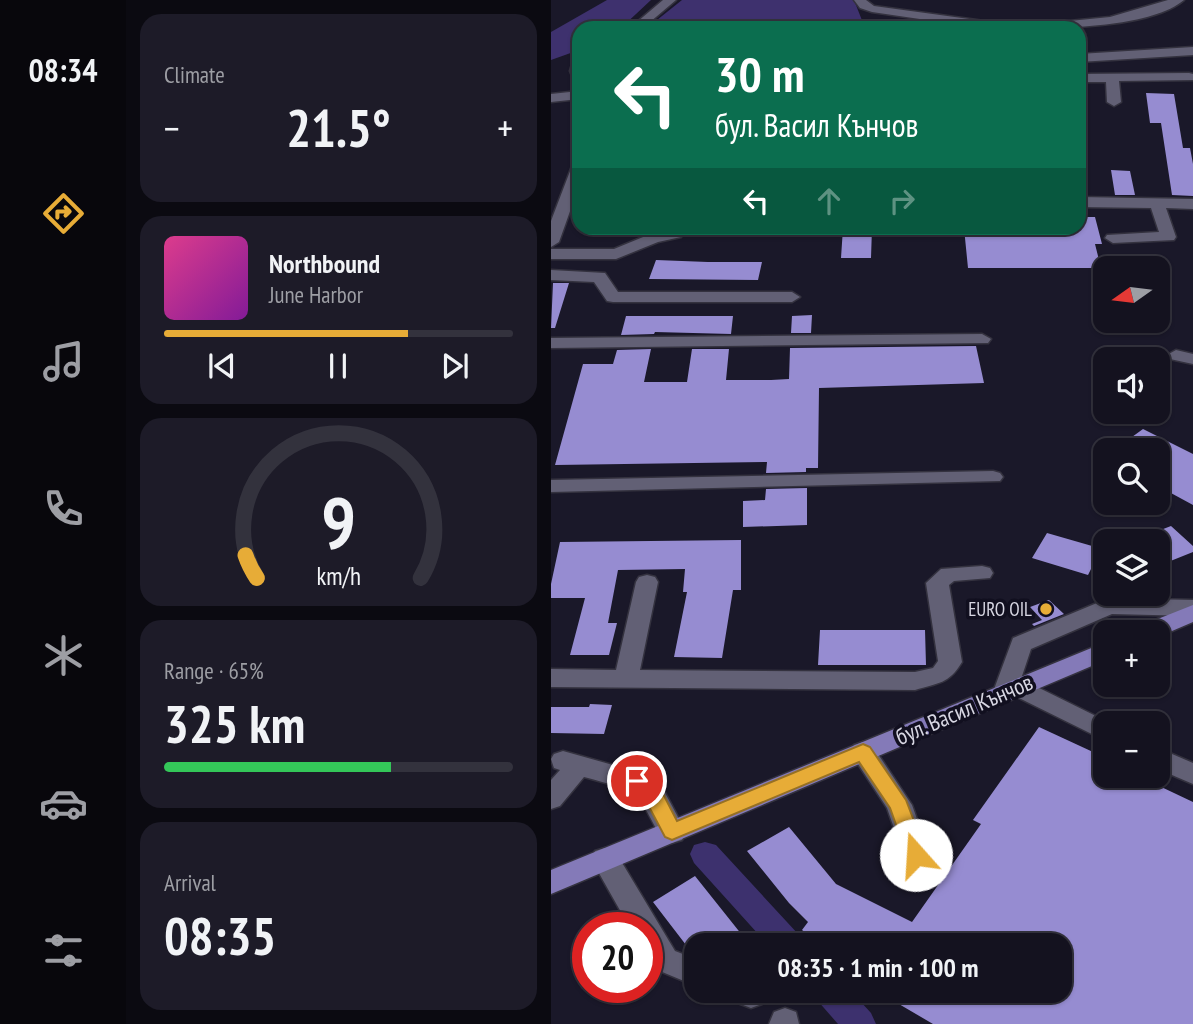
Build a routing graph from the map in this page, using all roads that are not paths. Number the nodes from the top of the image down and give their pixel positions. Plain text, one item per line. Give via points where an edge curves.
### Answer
1 (669, 0) edge
2 (860, 0) edge
3 (1176, 1) edge
4 (1193, 4) edge
5 (644, 21) edge
6 (957, 21) edge
7 (1086, 24) edge
8 (1193, 51) edge
9 (1172, 52) junction
10 (1086, 58) edge
11 (1191, 73) edge
12 (1086, 78) edge
13 (1112, 78) junction
14 (572, 94) edge
15 (551, 98) edge
16 (1114, 103) dead end
17 (572, 200) edge
18 (1086, 202) edge
19 (1157, 204) junction
20 (1193, 204) edge
21 (670, 235) edge
22 (1113, 238) dead end
23 (551, 242) edge
24 (551, 254) edge
25 (551, 275) edge
26 (792, 297) dead end
27 (982, 339) dead end
28 (551, 343) edge
29 (993, 477) dead end
30 (551, 486) edge
31 (982, 573) dead end
32 (647, 582) dead end
33 (1193, 610) edge
34 (1170, 621) edge
35 (1093, 655) edge
36 (551, 678) edge
37 (626, 678) junction
38 (1011, 690) junction
39 (1093, 726) edge
40 (863, 752) junction
41 (1170, 763) edge
42 (1193, 774) edge
43 (551, 799) edge
44 (672, 832) junction
45 (605, 859) junction
46 (922, 872) dead end
47 (551, 882) edge
48 (636, 912) edge
49 (663, 957) edge
50 (684, 968) edge

1 - 5 street
2 - 6 street via 872,9
3 - 4 street
3 - 7 street
8 - 9 street
9 - 10 street
9 - 11 street
11 - 13 street
12 - 13 street
13 - 16 street
14 - 15 street
17 - 23 street
18 - 19 street
19 - 20 street
19 - 22 street via 1168,237
21 - 24 street via 616,254
25 - 26 street via 599,277 613,297
27 - 28 street
29 - 30 street
31 - 37 street via 949,575 937,583 950,663 941,674 915,681
32 - 37 street
33 - 34 main road
33 - 38 street via 1109,607 1021,644
35 - 38 main road, бул. Васил Кънчов
36 - 37 street
38 - 39 street
38 - 40 main road, бул. Васил Кънчов
40 - 44 main road, бул. Васил Кънчов
40 - 46 street via 899,805
41 - 42 street
43 - 44 street via 570,764 637,781 653,794
44 - 45 main road, бул. Васил Кънчов
45 - 47 main road, бул. Васил Кънчов
45 - 48 street
49 - 50 street

